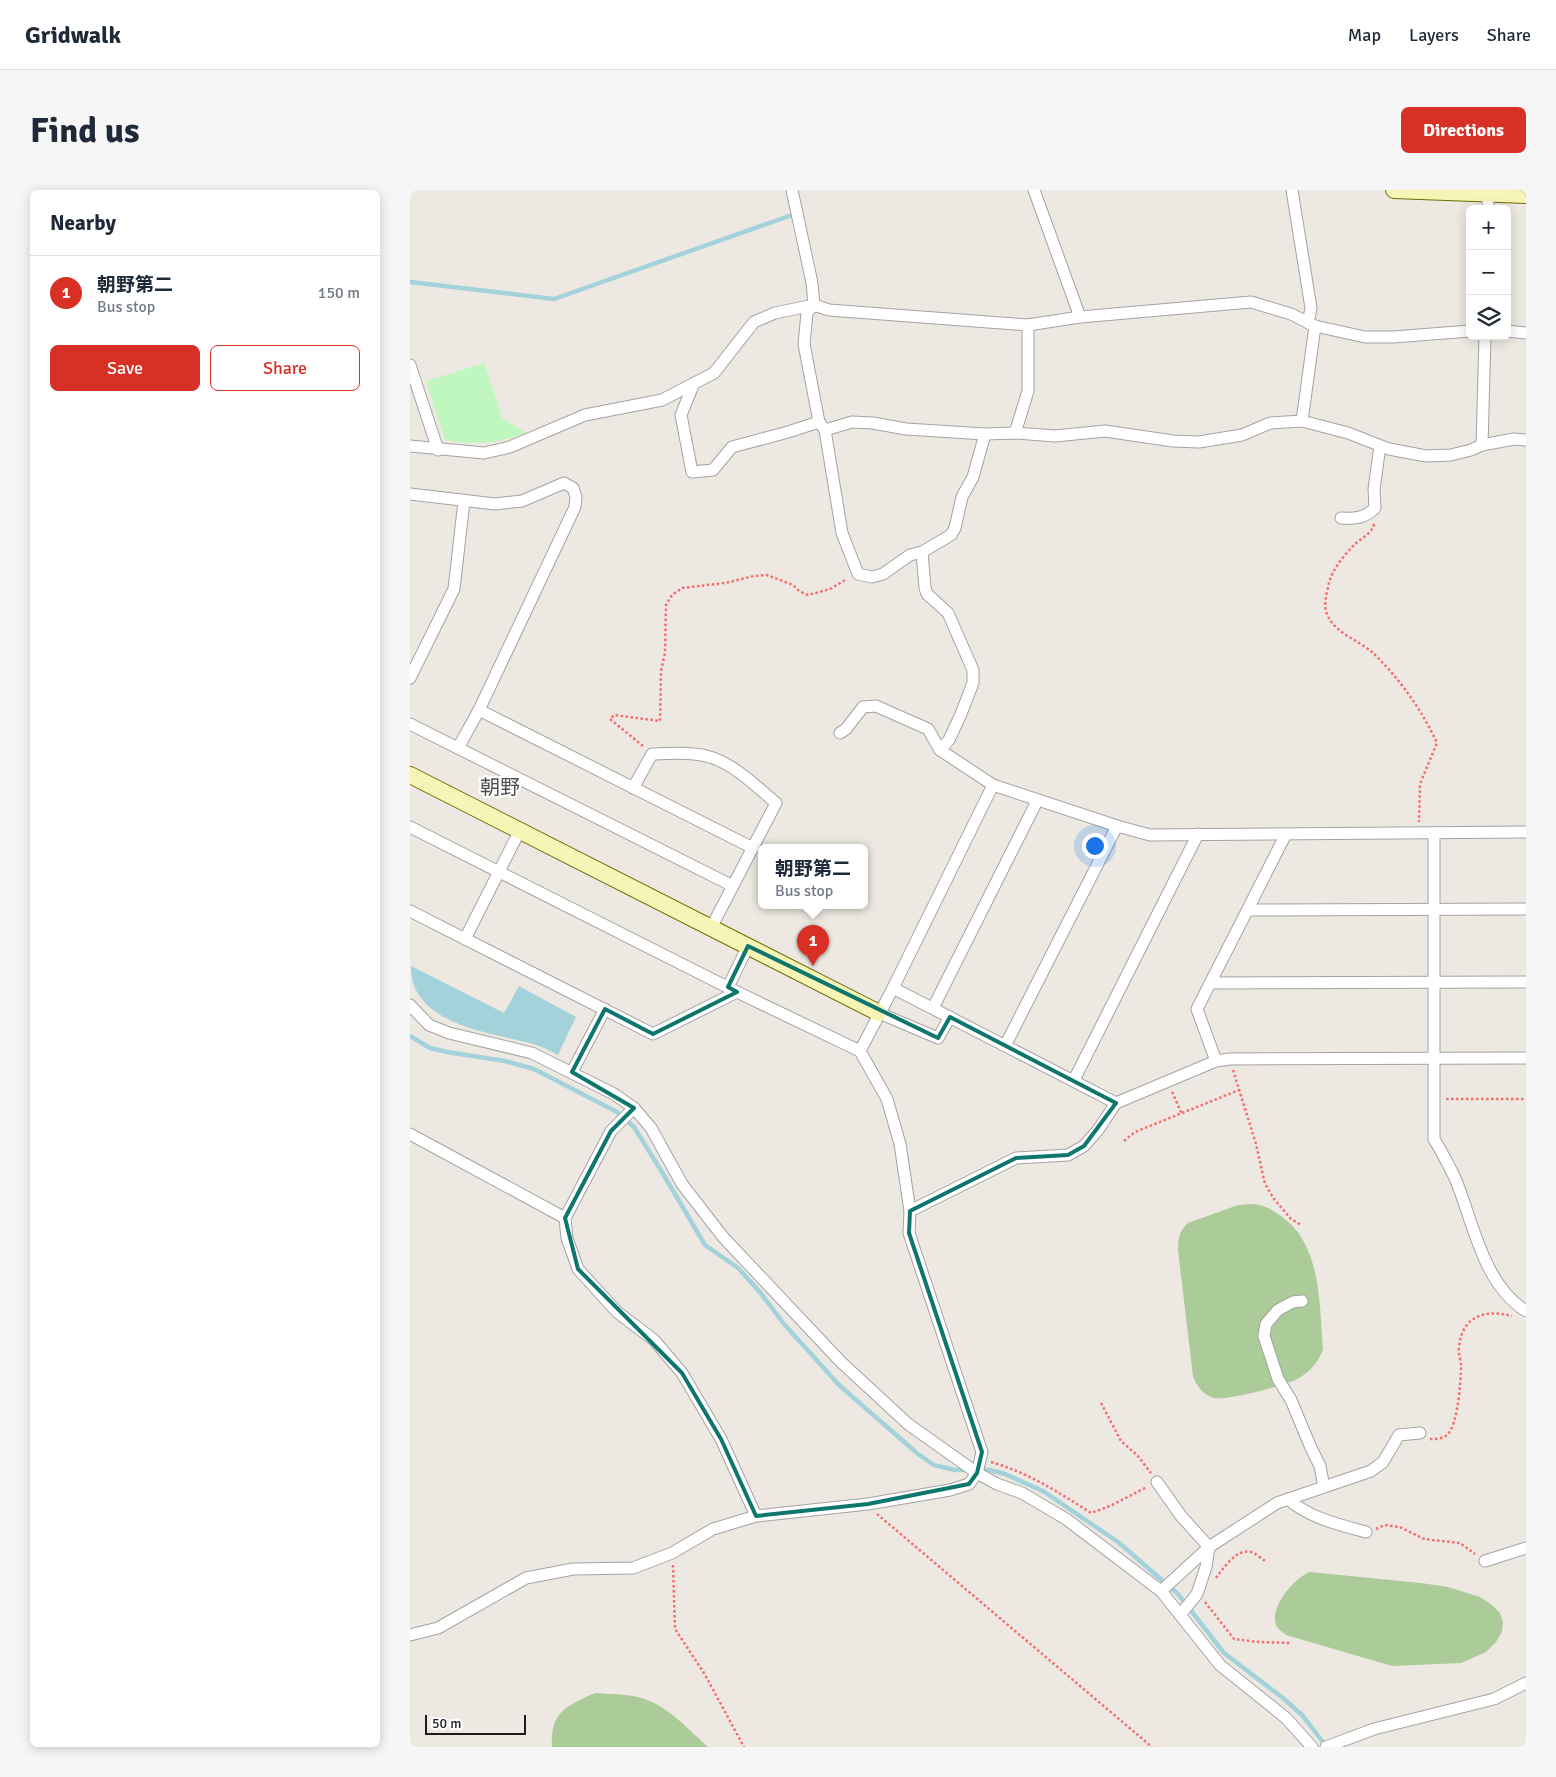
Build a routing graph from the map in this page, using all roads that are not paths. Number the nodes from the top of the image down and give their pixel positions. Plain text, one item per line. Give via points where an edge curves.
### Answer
1 (792, 190) edge
2 (1034, 190) edge
3 (1292, 190) edge
4 (1394, 190) edge
5 (1526, 195) edge
6 (1488, 201) edge
7 (814, 305) junction
8 (1080, 317) junction
9 (1311, 324) junction
10 (1028, 325) junction
11 (1466, 331) edge
12 (1511, 331) edge
13 (1526, 333) edge
14 (1486, 340) edge
15 (410, 367) edge
16 (694, 384) junction
17 (1302, 421) junction
18 (822, 426) junction
19 (1016, 433) junction
20 (984, 434) junction
21 (1526, 440) edge
22 (1482, 445) junction
23 (410, 446) edge
24 (1380, 446) junction
25 (438, 450) junction
26 (410, 494) edge
27 (464, 501) junction
28 (1341, 518) dead end
29 (922, 552) junction
30 (410, 678) edge
31 (480, 710) junction
32 (410, 724) edge
33 (840, 733) dead end
34 (458, 748) junction
35 (940, 750) junction
36 (410, 775) edge
37 (994, 785) junction
38 (633, 788) junction
39 (1037, 800) junction
40 (1117, 826) junction
41 (410, 827) edge
42 (520, 830) junction
43 (1526, 832) edge
44 (1434, 833) junction
45 (1198, 834) junction
46 (1286, 834) junction
47 (753, 848) junction
48 (499, 872) junction
49 (733, 886) junction
50 (1434, 909) junction
51 (1526, 909) edge
52 (1248, 910) junction
53 (410, 911) edge
54 (711, 928) junction
55 (465, 939) junction
56 (748, 946) junction
57 (1435, 982) junction
58 (1526, 982) edge
59 (1210, 983) junction
60 (893, 988) junction
61 (732, 990) junction
62 (410, 1005) edge
63 (933, 1008) junction
64 (605, 1009) junction
65 (879, 1013) junction
66 (950, 1017) junction
67 (1005, 1046) junction
68 (860, 1051) junction
69 (1435, 1058) junction
70 (1526, 1058) edge
71 (1216, 1061) junction
72 (572, 1072) junction
73 (1074, 1080) junction
74 (1116, 1103) junction
75 (634, 1108) junction
76 (410, 1134) edge
77 (910, 1211) junction
78 (565, 1218) junction
79 (1302, 1302) dead end
80 (1521, 1314) edge
81 (1420, 1433) road end
82 (977, 1473) junction
83 (1157, 1482) road end
84 (1324, 1487) junction
85 (1288, 1500) junction
86 (756, 1516) junction
87 (1366, 1532) road end
88 (1209, 1547) junction
89 (1526, 1548) edge
90 (1485, 1561) road end
91 (1162, 1591) junction
92 (1180, 1615) junction
93 (410, 1636) edge
94 (1526, 1683) edge
95 (1305, 1744) edge
96 (1326, 1747) edge

1 - 7 street
2 - 8 street
3 - 9 street
4 - 6 street
5 - 6 street
7 - 10 street via 829,310
7 - 16 street via 775,312 754,322 714,373
7 - 18 street via 807,313 804,344
8 - 9 street via 1251,302 1291,314
8 - 10 street
9 - 11 street via 1365,338
9 - 17 street
10 - 19 street via 1028,391
12 - 13 street
14 - 22 street
15 - 25 street
16 - 18 street via 681,415 692,472 713,470 732,448
16 - 25 street via 662,400 585,416 510,447 484,453
17 - 19 street via 1270,422 1242,435 1199,442 1105,431 1055,436
17 - 24 street via 1348,433
18 - 20 street via 873,423 906,429
18 - 29 street via 842,533 858,574 872,577 883,574 910,555
19 - 20 street
20 - 29 street via 973,477 962,497 951,536
21 - 22 street
22 - 24 street via 1450,455 1426,456
23 - 25 street
24 - 28 street via 1374,489 1375,508 1356,519
26 - 27 street
27 - 30 street via 454,589
27 - 31 street via 495,504 522,501 564,483 573,488 576,497 575,507
29 - 35 street via 925,588 948,612 973,670 973,683 962,714
31 - 34 street
31 - 38 street
32 - 34 street
33 - 35 street via 863,707 876,706 928,730
34 - 49 street
35 - 37 street
36 - 42 street
37 - 39 street
37 - 60 street
38 - 47 street
38 - 47 street via 652,754 696,754 715,759 740,772 776,803
39 - 40 street
39 - 63 street
40 - 45 street via 1150,835
40 - 67 street
41 - 48 street
42 - 48 street
42 - 54 street
43 - 44 street
44 - 46 street
44 - 50 street
45 - 46 street
45 - 73 street
46 - 52 street
47 - 49 street
48 - 55 street
48 - 61 street
49 - 54 street
50 - 51 street
50 - 52 street
50 - 57 street
52 - 59 street
53 - 55 street
54 - 56 street
55 - 64 street
56 - 61 street
56 - 65 street
57 - 58 street
57 - 59 street
57 - 69 street
59 - 71 street via 1197,1009
60 - 63 street
60 - 65 street
61 - 64 street via 653,1034
61 - 68 street
62 - 72 street via 429,1025 532,1053
63 - 66 street
64 - 72 street
65 - 66 street via 938,1038
65 - 68 street
66 - 67 street
67 - 73 street
68 - 77 street via 887,1099 900,1144
69 - 70 street
69 - 71 street
69 - 80 street via 1434,1139 1456,1180 1479,1247 1496,1280 1520,1307
71 - 74 street
72 - 75 street
73 - 74 street
74 - 77 street via 1084,1146 1068,1155 1016,1158
75 - 78 street via 611,1131
75 - 82 street via 652,1128 682,1184 723,1237 835,1355 908,1424
76 - 78 street
77 - 82 street via 909,1233 982,1452
78 - 86 street via 567,1238 578,1269 617,1312 654,1340 682,1373 721,1439
79 - 84 street via 1293,1302 1278,1310 1266,1324 1264,1336 1278,1379 1291,1400 1320,1466
81 - 84 street via 1399,1435 1383,1462 1371,1471
82 - 86 street via 969,1484 950,1490 868,1504
82 - 91 street via 1022,1493 1066,1519
83 - 88 street
84 - 85 street
85 - 87 street via 1296,1507 1335,1524
85 - 88 street
86 - 93 street via 713,1529 672,1553 633,1568 574,1569 526,1578 438,1628
88 - 91 street
88 - 92 street via 1197,1594
89 - 90 street
91 - 92 street
92 - 95 street via 1220,1665 1286,1718
94 - 96 street via 1494,1699 1374,1729

